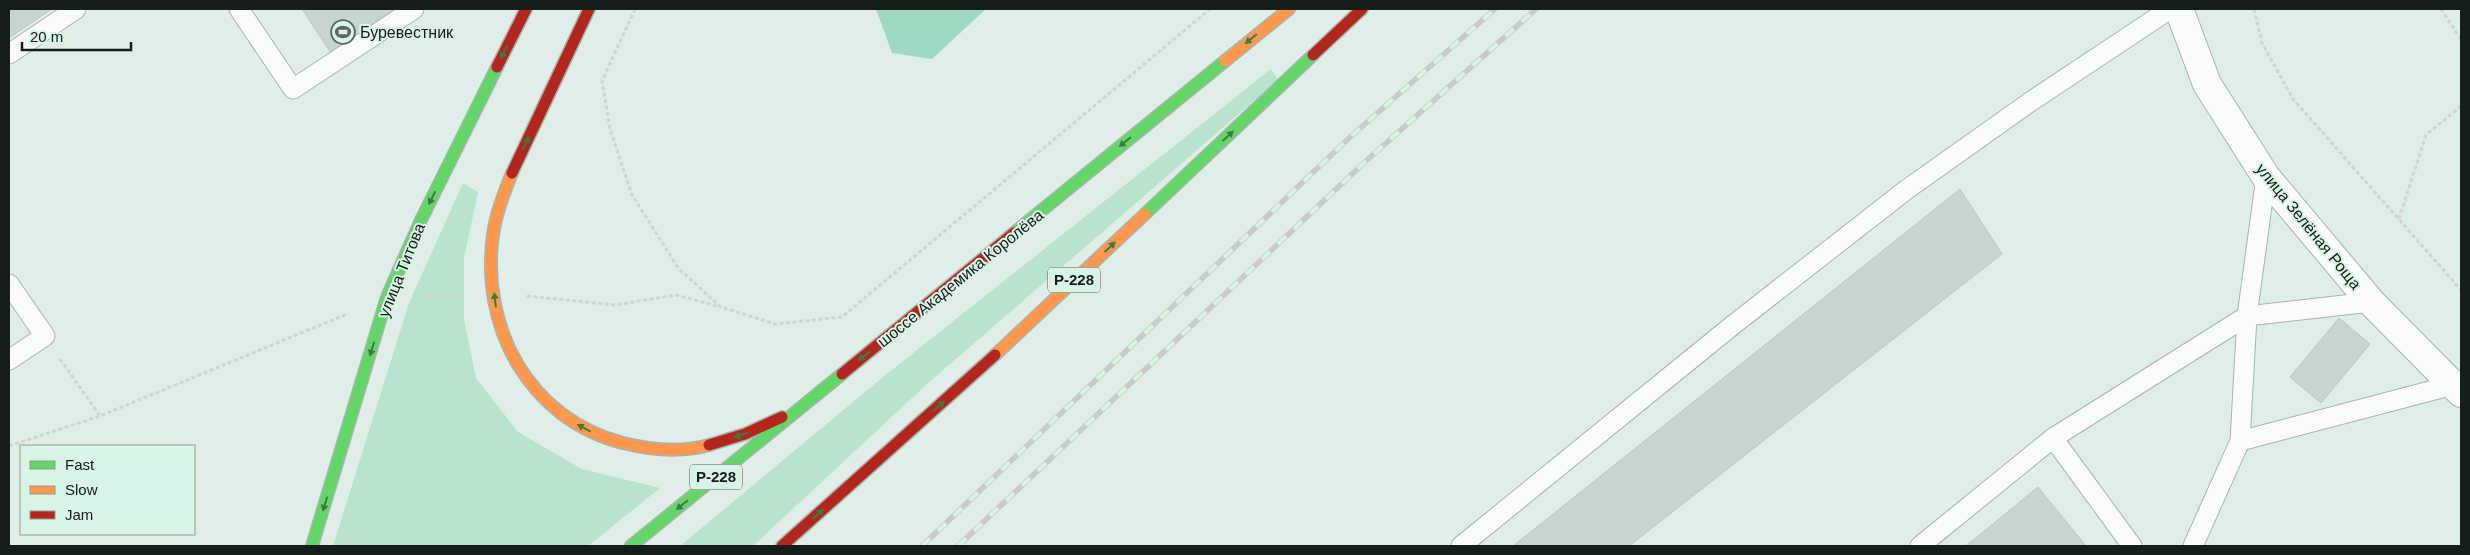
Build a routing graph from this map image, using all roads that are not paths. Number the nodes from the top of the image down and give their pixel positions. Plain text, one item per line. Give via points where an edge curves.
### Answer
1 (76, 9) edge
2 (240, 9) edge
3 (414, 9) edge
4 (526, 9) edge
5 (589, 9) edge
6 (1289, 9) edge
7 (1362, 9) edge
8 (2170, 9) edge
9 (2179, 9) edge
10 (9, 54) edge
11 (2266, 177) junction
12 (9, 284) edge
13 (2371, 302) junction
14 (2247, 316) junction
15 (9, 360) edge
16 (2457, 389) edge
17 (801, 408) junction
18 (2053, 438) junction
19 (2240, 441) junction
20 (312, 546) edge
21 (631, 546) edge
22 (782, 546) edge
23 (1461, 546) edge
24 (1920, 546) edge
25 (2132, 546) edge
26 (2193, 546) edge

1 - 10 lane
2 - 3 lane via 293,89
4 -> 20 main road, улица Титова via 421,220 387,297
17 -> 5 main road via 757,430 713,444 680,450 633,446 596,434 561,415 517,362 498,324 492,273 493,228 507,183
6 -> 17 main road, шоссе Академика Королёва / Р-228
22 -> 7 main road, Р-228 via 972,377
8 - 23 lane via 1906,190 1733,325
9 - 11 street, улица Зелёная Роща via 2207,84
11 - 13 street, улица Зелёная Роща
11 - 14 lane
12 - 15 lane via 45,336
13 - 14 lane
13 - 16 street, улица Зелёная Роща
14 - 18 lane
14 - 19 lane
16 - 19 lane
17 -> 21 main road, шоссе Академика Королёва / Р-228
18 - 24 lane
18 - 25 lane
19 - 26 lane

